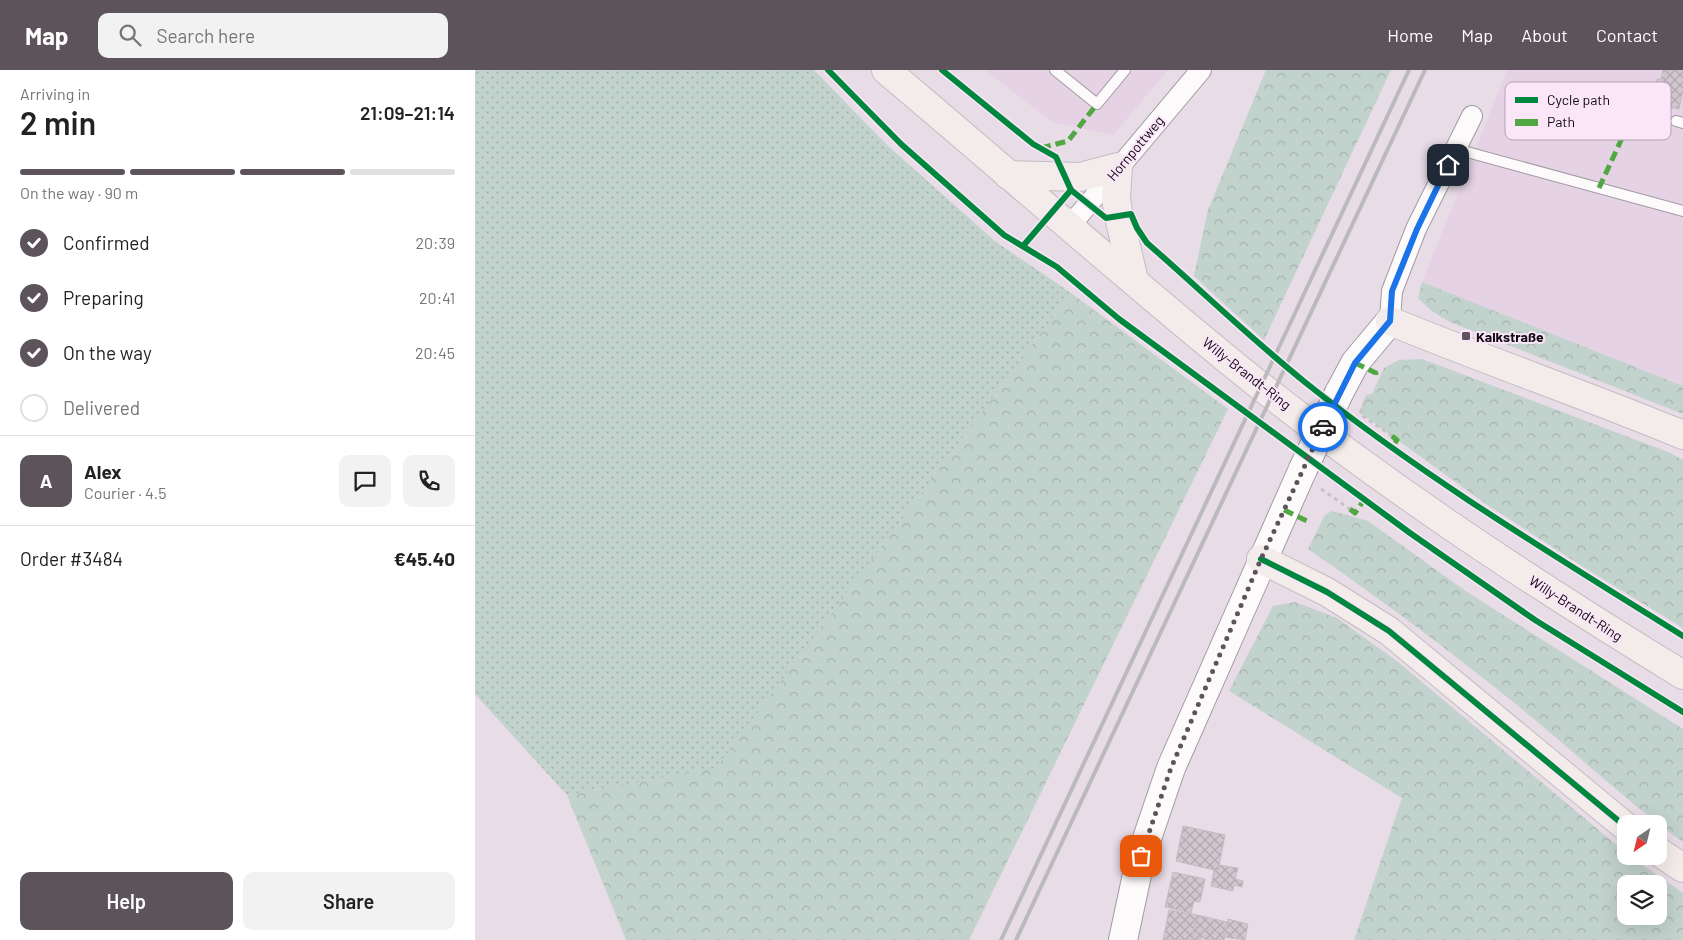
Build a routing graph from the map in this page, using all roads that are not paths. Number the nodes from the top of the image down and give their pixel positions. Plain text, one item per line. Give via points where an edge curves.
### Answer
1 (886, 70) edge
2 (1055, 70) edge
3 (1125, 70) edge
4 (1201, 70) edge
5 (1472, 116) dead end
6 (1456, 149) junction
7 (1118, 167) junction
8 (1008, 175) junction
9 (1683, 211) edge
10 (1069, 227) junction
11 (1134, 280) junction
12 (1390, 321) junction
13 (1683, 435) edge
14 (1261, 559) junction
15 (1683, 675) edge
16 (1617, 820) edge
17 (1667, 857) edge
18 (1683, 868) edge
19 (1123, 940) edge

1 - 8 main road, Willy-Brandt-Ring
2 - 3 lane via 1097,104
4 - 7 street, Hornpottweg
5 - 6 street
6 - 9 lane
6 - 12 street via 1417,229 1392,291
7 - 8 main road via 1080,177
7 - 10 street, Hornpottweg
7 - 11 main road via 1116,199
8 - 10 main road, Willy-Brandt-Ring
10 - 11 main road, Willy-Brandt-Ring
11 - 15 main road, Willy-Brandt-Ring via 1229,361 1339,446 1574,608
12 - 13 main road
12 - 14 street, bridge via 1355,363
14 - 16 main road via 1327,592 1389,631
14 - 19 street via 1171,768 1141,856
17 - 18 main road

